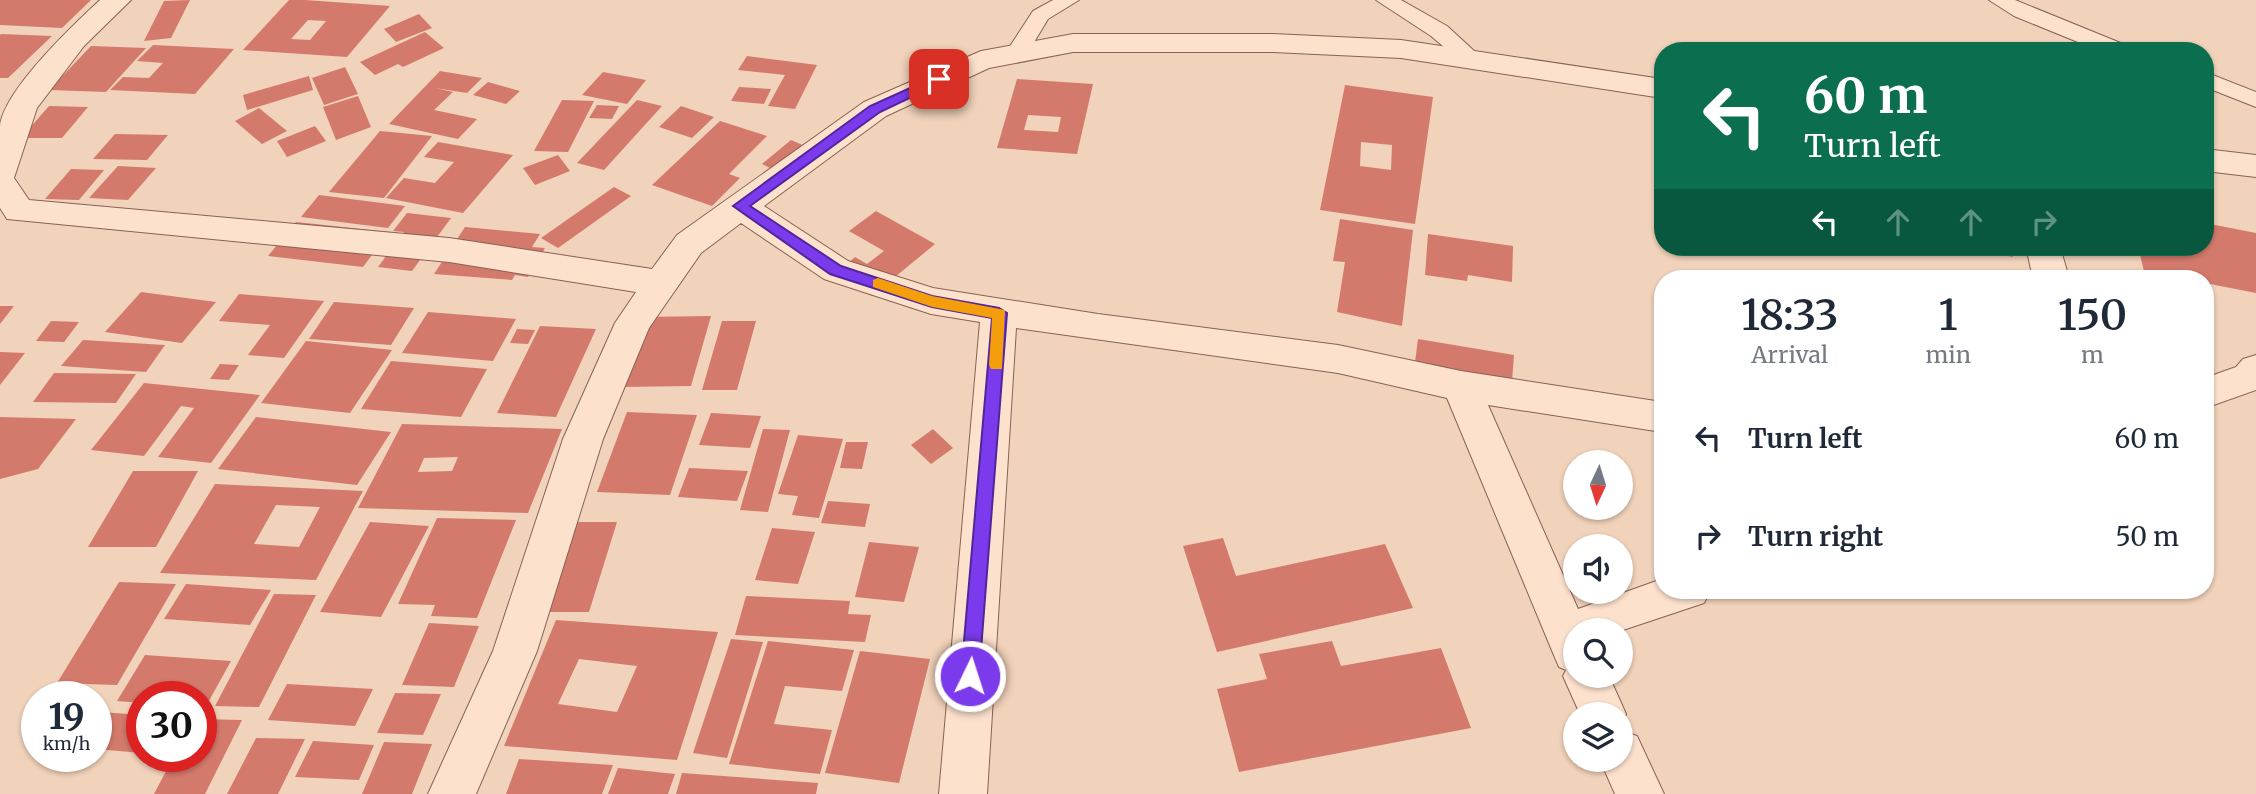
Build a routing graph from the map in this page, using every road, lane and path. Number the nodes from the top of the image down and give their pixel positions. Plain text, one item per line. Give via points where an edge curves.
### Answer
1 (117, 0) edge
2 (1069, 0) edge
3 (1387, 0) edge
4 (1999, 0) edge
5 (2097, 42) edge
6 (1016, 54) junction
7 (1473, 60) junction
8 (2214, 83) edge
9 (1654, 87) edge
10 (2256, 100) edge
11 (2214, 161) edge
12 (2256, 166) edge
13 (0, 174) edge
14 (0, 182) edge
15 (740, 206) junction
16 (661, 284) junction
17 (999, 313) junction
18 (2256, 369) edge
19 (1461, 386) junction
20 (2214, 390) edge
21 (2214, 395) edge
22 (2256, 403) edge
23 (1654, 416) edge
24 (1660, 599) edge
25 (1565, 618) edge
26 (1605, 618) edge
27 (1630, 772) edge
28 (452, 794) edge
29 (963, 794) edge
30 (1640, 794) edge

1 - 13 street via 74,40 22,106
2 - 6 lane via 1040,15
3 - 7 lane via 1439,31
4 - 5 lane
6 - 7 street via 1073,43 1273,43 1401,49
6 - 15 street via 981,60 875,109
7 - 9 street
8 - 10 lane
11 - 12 street
14 - 16 street via 19,211 449,250
15 - 16 street via 689,244
15 - 17 street via 836,270 932,301
16 - 28 street via 633,323 583,439 515,651
17 - 19 street via 1338,359
17 - 29 street
18 - 20 street via 2249,377
19 - 23 street
19 - 25 street
21 - 22 street
24 - 26 street
27 - 30 street

